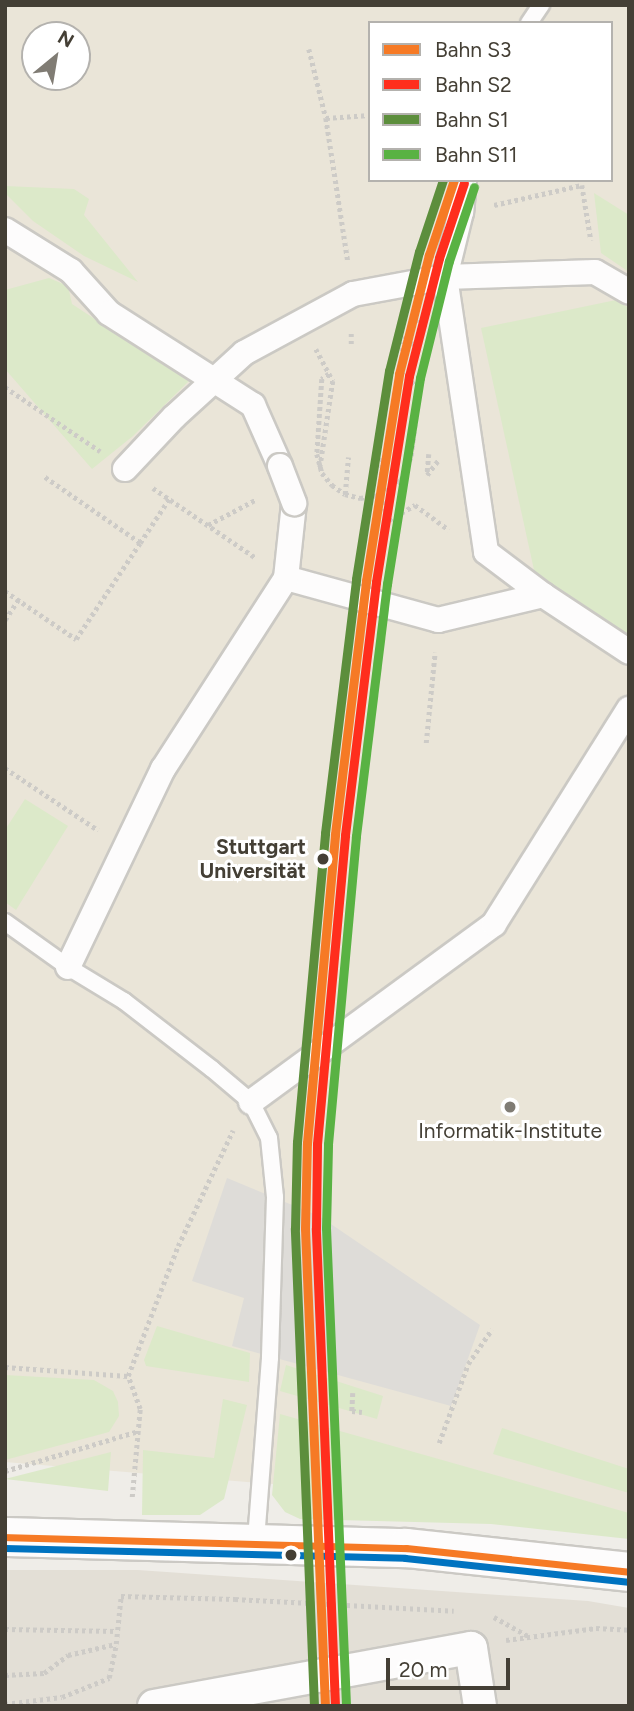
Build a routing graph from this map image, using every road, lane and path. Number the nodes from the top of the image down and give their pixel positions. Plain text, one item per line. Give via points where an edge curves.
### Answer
1 (541, 5) edge
2 (530, 21) edge
3 (309, 49) dead end
4 (368, 116) edge
5 (326, 118) junction
6 (464, 182) edge
7 (461, 212) junction
8 (5, 230) edge
9 (595, 272) junction
10 (445, 277) junction
11 (629, 292) edge
12 (354, 295) junction
13 (403, 342) dead end
14 (328, 374) dead end
15 (214, 380) junction
16 (334, 381) dead end
17 (5, 387) edge
18 (429, 454) dead end
19 (442, 456) dead end
20 (348, 457) dead end
21 (383, 458) dead end
22 (321, 466) junction
23 (125, 469) junction
24 (43, 476) dead end
25 (345, 494) junction
26 (380, 495) junction
27 (262, 496) dead end
28 (169, 499) junction
29 (428, 518) dead end
30 (208, 525) junction
31 (140, 543) junction
32 (286, 578) junction
33 (5, 591) edge
34 (543, 595) junction
35 (18, 600) junction
36 (5, 620) edge
37 (438, 620) junction
38 (629, 652) edge
39 (629, 709) edge
40 (426, 743) dead end
41 (5, 768) edge
42 (125, 848) junction
43 (5, 922) edge
44 (68, 967) junction
45 (251, 1102) junction
46 (492, 1329) dead end
47 (5, 1367) edge
48 (128, 1376) junction
49 (354, 1393) dead end
50 (362, 1412) dead end
51 (139, 1430) junction
52 (439, 1443) dead end
53 (5, 1471) edge
54 (132, 1497) dead end
55 (5, 1537) edge
56 (256, 1541) junction
57 (629, 1572) edge
58 (468, 1612) dead end
59 (482, 1613) dead end
60 (5, 1629) edge
61 (629, 1630) edge
62 (117, 1631) junction
63 (530, 1637) junction
64 (116, 1644) junction
65 (471, 1648) junction
66 (5, 1675) edge
67 (274, 1695) edge
68 (24, 1703) edge
69 (5, 1704) edge
70 (155, 1706) edge
71 (480, 1706) edge

1 - 2 lane
3 - 5 path
4 - 5 path
5 - 12 path
6 - 7 street
7 - 9 path via 583,185
7 - 10 street
8 - 15 street via 71,271 109,313
9 - 10 street
9 - 11 street
10 - 12 street
10 - 34 street via 486,552
12 - 15 street via 244,353
13 - 26 path via 400,372 419,389 411,456 401,480
14 - 22 path via 322,379 317,454
15 - 23 street
15 - 32 street, bridge via 253,405 294,503
16 - 22 path
17 - 23 path
18 - 19 path via 427,475
20 - 25 path
21 - 26 path
22 - 25 path via 332,485
23 - 28 path
24 - 31 path
25 - 26 path via 360,498
26 - 29 path via 389,520 415,505
27 - 30 path
28 - 30 path
28 - 31 path
30 - 32 path
31 - 35 path via 76,639
32 - 37 street
32 - 42 street via 163,769
33 - 35 path
34 - 37 street
34 - 38 street
35 - 36 path
37 - 40 path
39 - 45 street via 494,925
41 - 42 path
42 - 44 street
43 - 44 lane
44 - 45 lane via 124,1001
45 - 48 path via 223,1145
45 - 56 lane via 269,1138 275,1197 271,1358
46 - 52 path via 468,1364
47 - 48 path
48 - 51 path via 141,1409
49 - 50 path via 352,1412
51 - 53 path
51 - 54 path
55 - 56 street
56 - 57 street via 406,1548
58 - 62 path via 121,1596
59 - 63 path
60 - 62 path
61 - 63 path via 596,1628
62 - 64 path
63 - 65 path
64 - 66 path via 68,1655 44,1673
64 - 68 path via 109,1678 62,1697
65 - 67 street
65 - 71 street
67 - 70 street
68 - 69 path

